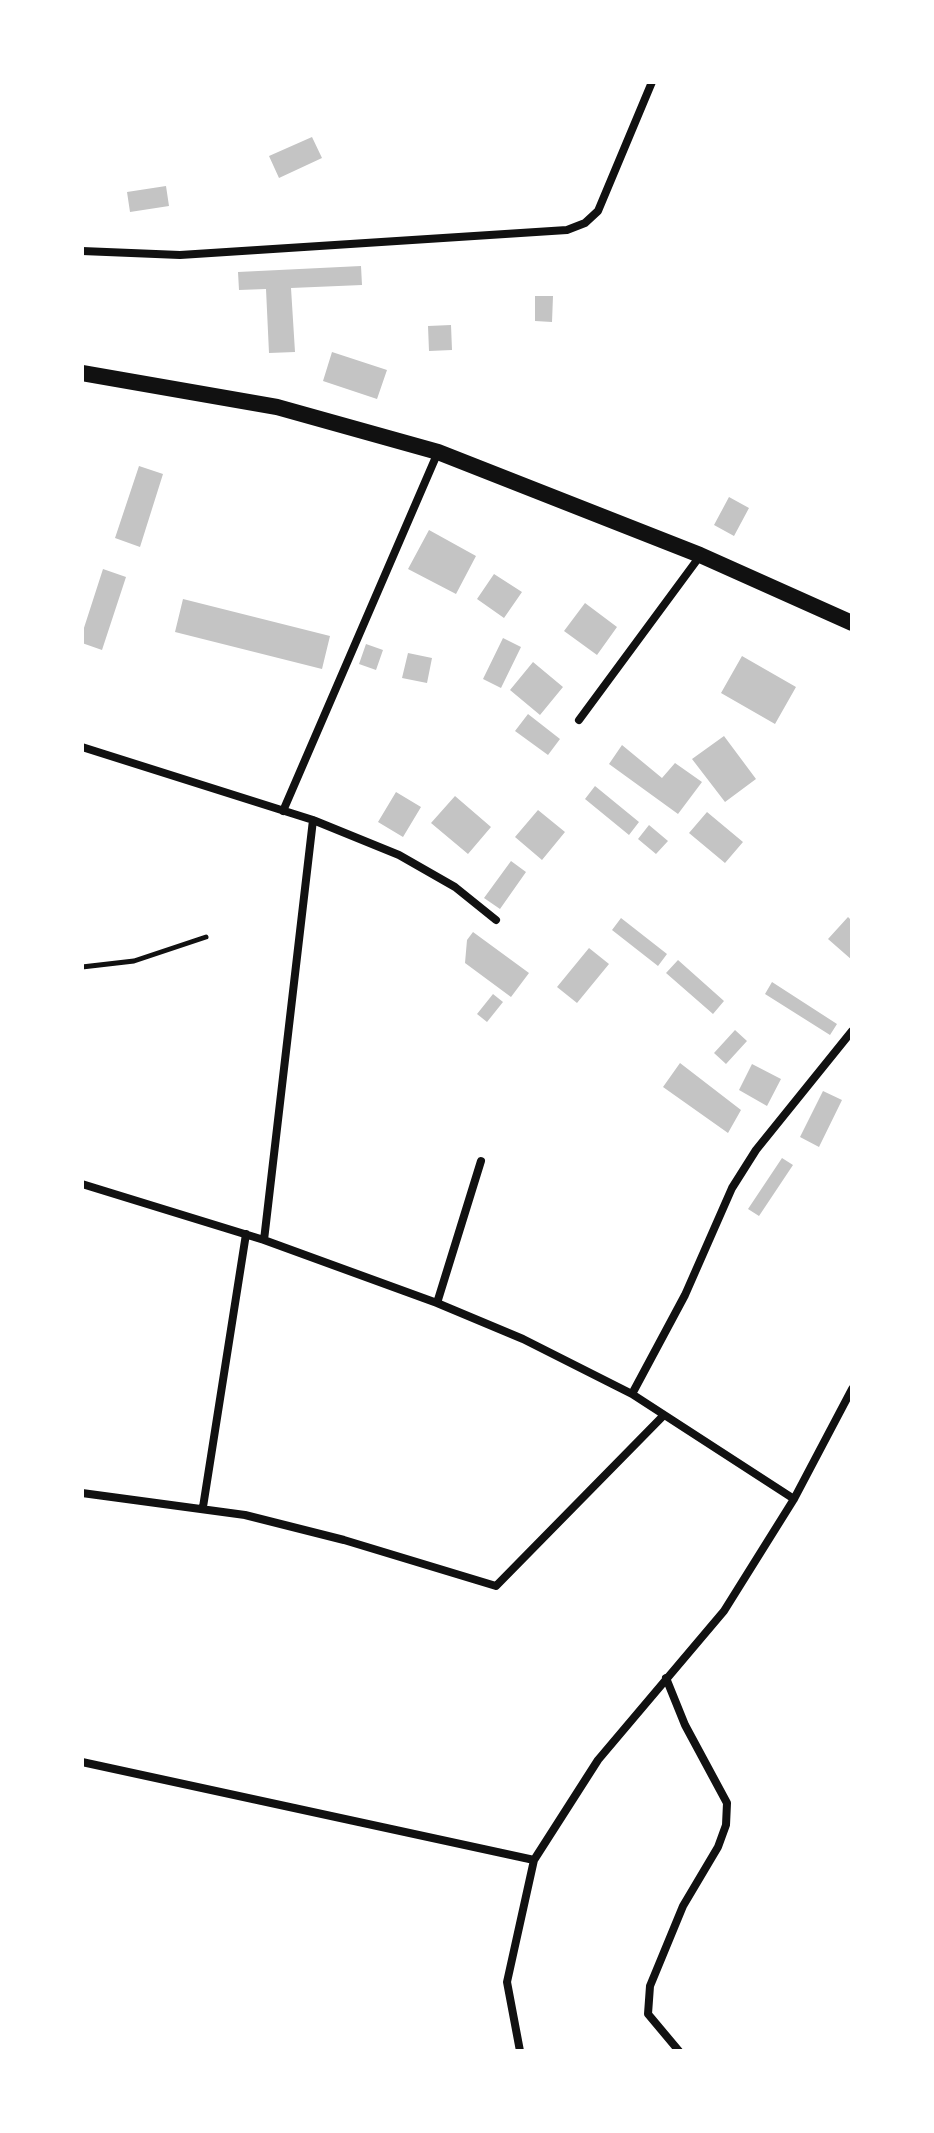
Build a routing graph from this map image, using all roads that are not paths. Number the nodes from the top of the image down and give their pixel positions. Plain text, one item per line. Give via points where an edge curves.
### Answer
1 (652, 82) edge
2 (82, 251) edge
3 (82, 373) edge
4 (438, 452) junction
5 (700, 555) junction
6 (852, 623) edge
7 (579, 720) dead end
8 (82, 747) edge
9 (283, 811) junction
10 (313, 820) junction
11 (496, 920) dead end
12 (206, 937) dead end
13 (82, 967) edge
14 (852, 1031) edge
15 (481, 1161) dead end
16 (82, 1184) edge
17 (246, 1234) junction
18 (264, 1240) junction
19 (437, 1303) junction
20 (852, 1389) edge
21 (632, 1394) junction
22 (664, 1415) junction
23 (82, 1493) edge
24 (794, 1499) junction
25 (203, 1507) junction
26 (666, 1678) junction
27 (82, 1762) edge
28 (534, 1860) junction
29 (520, 2051) edge
30 (679, 2051) edge

1 - 2 street via 598,211 567,230 180,255
3 - 4 main road via 277,407
4 - 5 main road
4 - 9 street
5 - 6 main road
5 - 7 street
8 - 9 street
9 - 10 street
10 - 11 street via 399,855 455,887
10 - 18 street
12 - 13 lane via 134,961
14 - 21 street via 756,1150 732,1188 685,1295
15 - 19 street
16 - 17 street
17 - 18 street
17 - 25 street
18 - 19 street
19 - 21 street
20 - 24 street
21 - 22 street
22 - 24 street
22 - 25 street via 496,1586 344,1540
23 - 25 street
24 - 26 street via 724,1611
26 - 28 street via 598,1760
26 - 30 street via 727,1803 718,1847 683,1906 650,1986 648,2014
27 - 28 street
28 - 29 street via 507,1982

